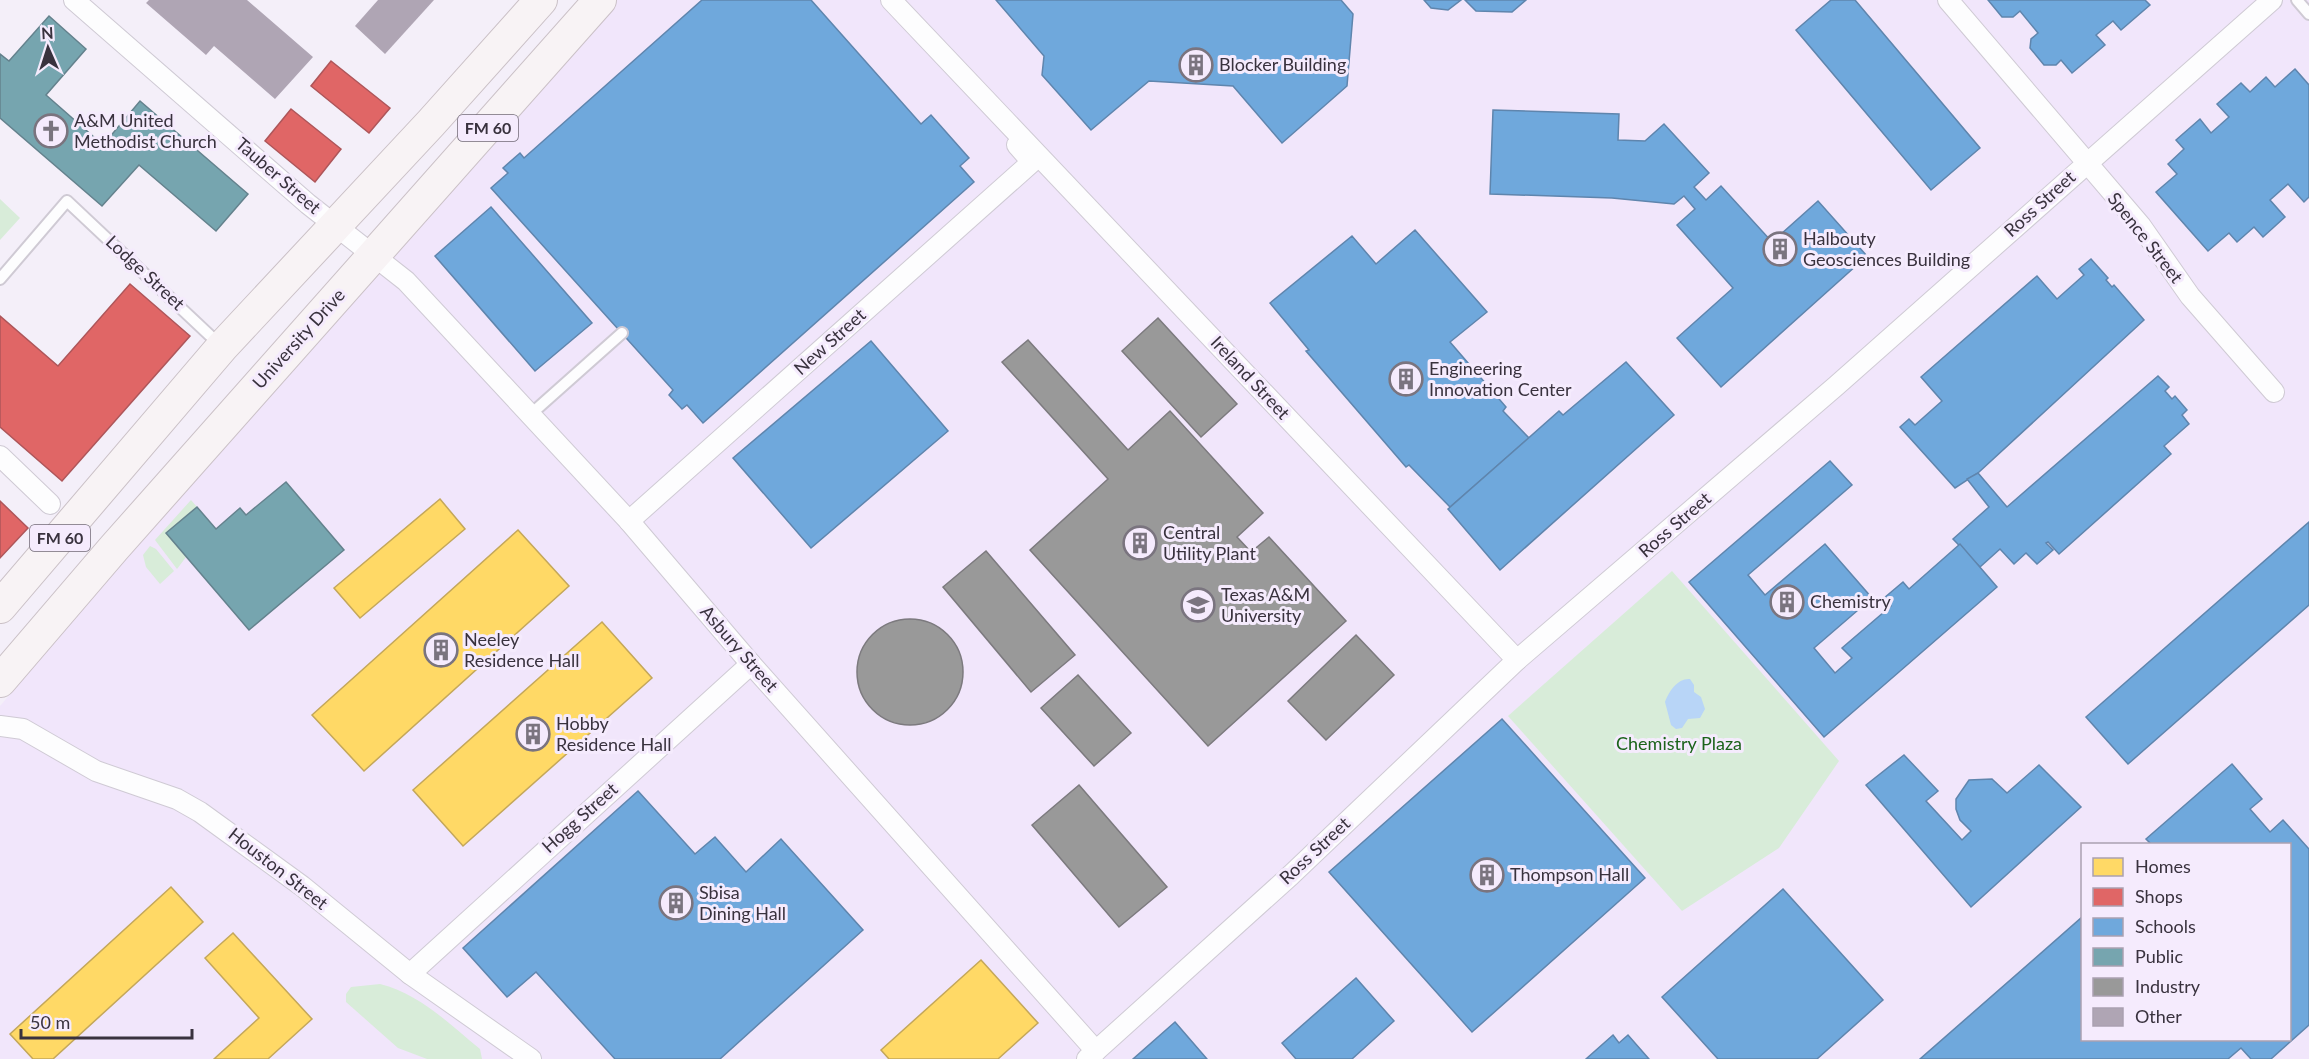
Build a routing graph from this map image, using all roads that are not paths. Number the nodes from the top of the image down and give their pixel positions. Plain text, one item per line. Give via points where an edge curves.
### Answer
1 (74, 0) edge
2 (600, 0) edge
3 (891, 0) edge
4 (1948, 0) edge
5 (2272, 0) edge
6 (2297, 0) edge
7 (536, 2) edge
8 (2309, 14) edge
9 (984, 96) junction
10 (1032, 162) joint
11 (2085, 164) junction
12 (336, 225) junction
13 (374, 255) junction
14 (0, 279) edge
15 (622, 333) dead end
16 (222, 347) junction
17 (2274, 392) dead end
18 (531, 414) junction
19 (0, 456) edge
20 (50, 504) dead end
21 (628, 521) junction
22 (0, 607) edge
23 (1517, 660) junction
24 (752, 664) junction
25 (0, 681) edge
26 (0, 726) edge
27 (410, 974) junction
28 (1091, 1055) edge
29 (531, 1059) edge

1 - 12 street, Tauber Street
2 - 13 main road, University Drive / FM 60
3 - 9 street, Ireland Street
4 - 11 street, Spence Street
5 - 11 street, Ross Street
6 - 8 lane
7 - 12 main road, FM 60
9 - 10 street, Ireland Street
9 - 23 street, Ireland Street
10 - 21 street, New Street
11 - 17 street, Spence Street via 2141,226 2190,296
11 - 23 street, Ross Street via 1836,386
12 - 13 street, Tauber Street
12 - 16 main road, FM 60
13 - 18 street, Asbury Street via 406,281
13 - 25 main road, University Drive / FM 60
14 - 16 lane, Lodge Street via 67,201
15 - 18 lane
16 - 22 main road, FM 60
18 - 21 street, Asbury Street
19 - 20 street
21 - 24 street, Asbury Street
23 - 28 street, Ross Street via 1291,875
24 - 27 street, Hogg Street
24 - 28 street, Asbury Street
26 - 27 street, Houston Street via 23,729 96,771 167,795 200,812 302,886
27 - 29 street, Houston Street

